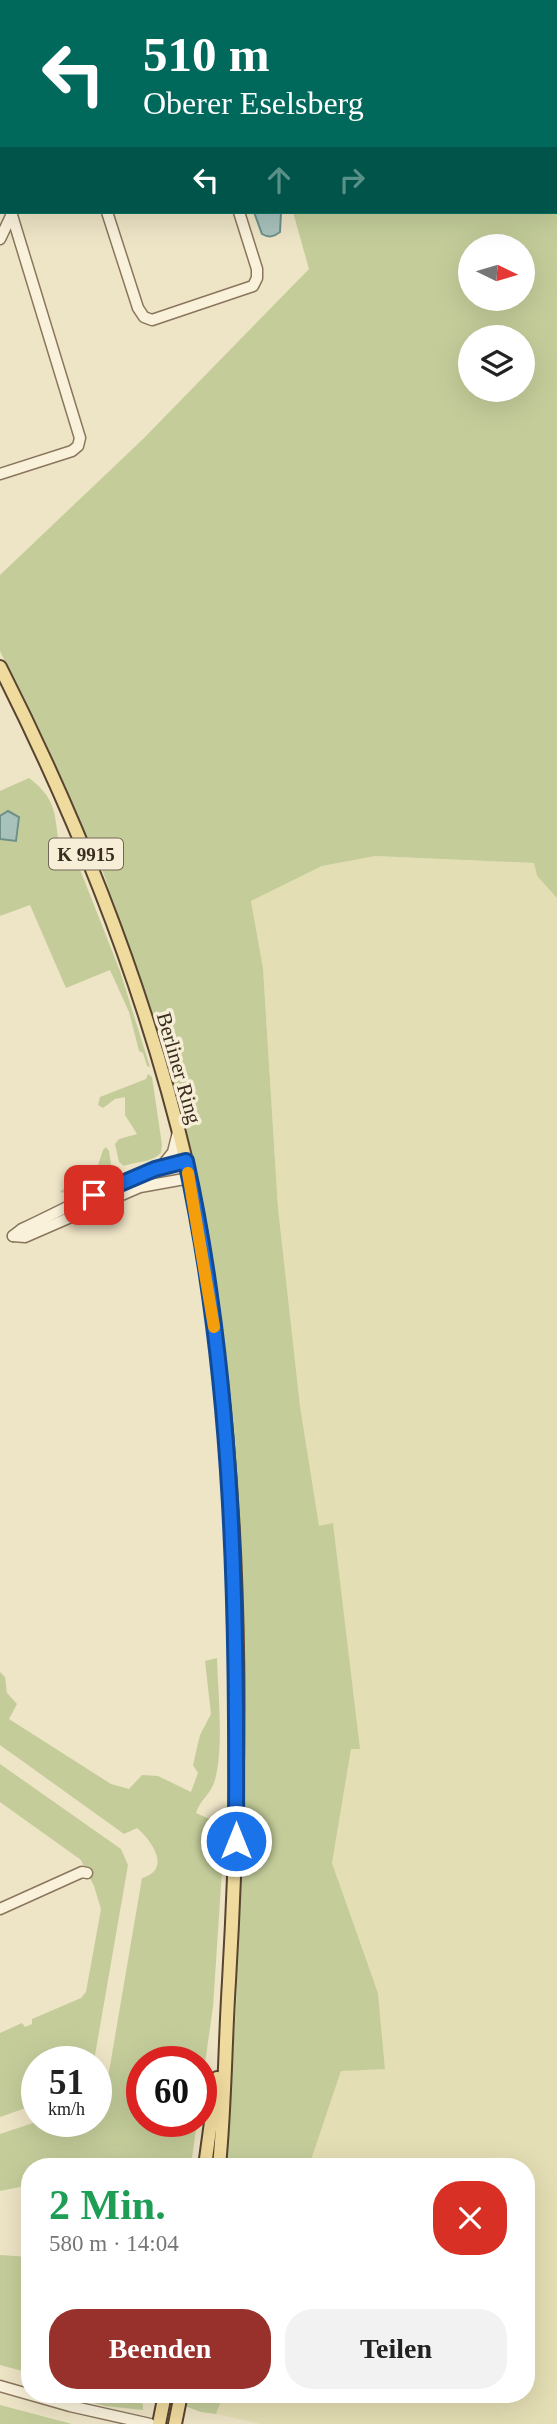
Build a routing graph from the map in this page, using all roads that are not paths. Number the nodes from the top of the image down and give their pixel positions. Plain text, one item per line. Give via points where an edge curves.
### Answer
1 (10, 214) edge
2 (10, 214) edge
3 (108, 214) edge
4 (240, 214) edge
5 (0, 239) edge
6 (0, 474) edge
7 (0, 667) edge
8 (178, 1131) junction
9 (186, 1161) junction
10 (161, 1167) junction
11 (190, 1178) junction
12 (88, 1873) dead end
13 (0, 1909) edge
14 (227, 2008) junction
15 (206, 2158) edge
16 (219, 2158) edge
17 (0, 2386) edge
18 (21, 2392) edge
19 (64, 2403) edge
20 (163, 2403) edge
21 (179, 2403) edge
22 (106, 2414) junction
23 (118, 2424) edge
24 (150, 2424) edge
25 (159, 2424) edge
26 (175, 2424) edge

1 - 5 street
2 - 6 street via 79,443 75,450
3 - 4 street via 138,308 144,317 157,319 249,289 257,278 256,265
7 - 8 main road, Berliner Ring / K 9915 via 94,874 151,1036
8 - 9 main road, Berliner Ring / K 9915
8 - 10 street via 173,1152
9 - 10 street
9 - 11 main road, Berliner Ring / K 9915
10 - 11 street via 13,1236 25,1237 139,1187
11 - 14 main road, Berliner Ring / K 9915 via 226,1424 234,1551 235,1868
12 - 13 street
14 - 15 main road, Berliner Ring / K 9915
14 - 16 main road, Berliner Ring / K 9915
17 - 18 street
19 - 22 street
20 - 25 main road
21 - 26 main road
22 - 23 street
22 - 24 street

